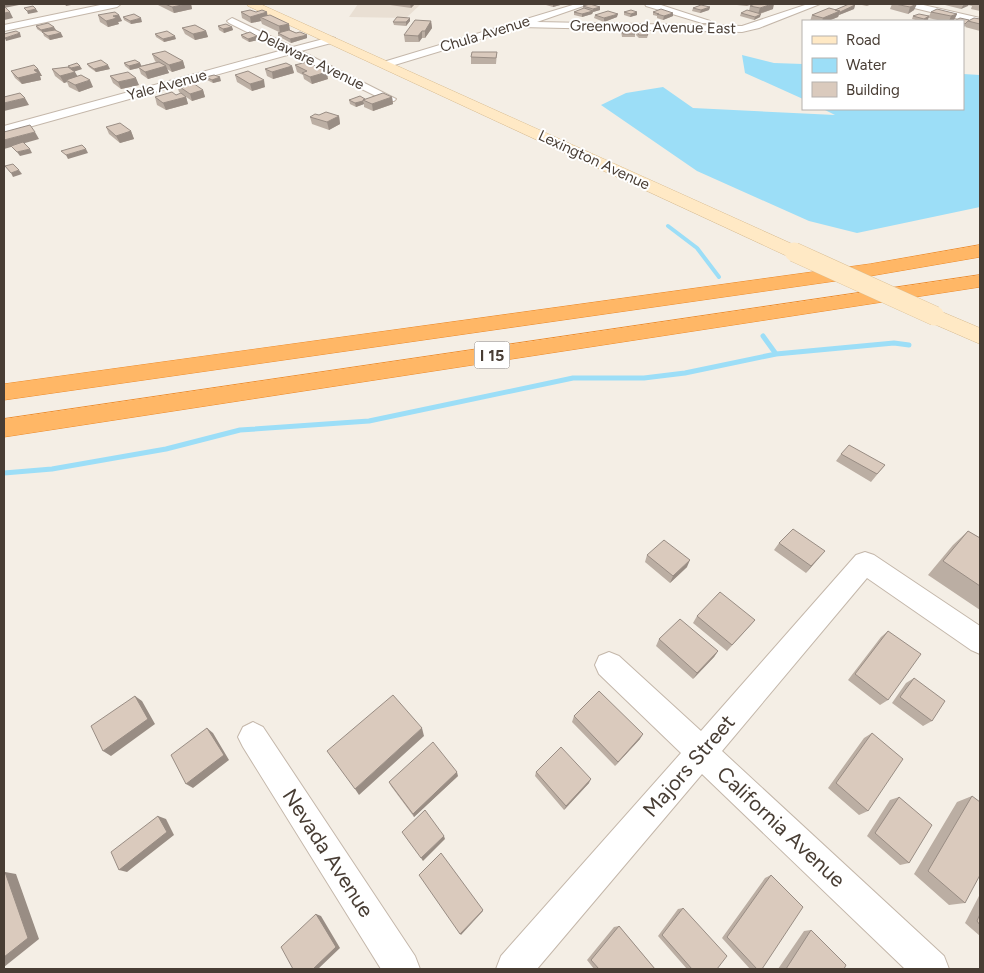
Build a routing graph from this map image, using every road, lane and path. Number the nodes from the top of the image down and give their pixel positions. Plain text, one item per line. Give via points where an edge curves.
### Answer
1 (117, 4) edge
2 (252, 4) edge
3 (585, 4) edge
4 (649, 4) edge
5 (816, 4) edge
6 (910, 4) edge
7 (784, 6) dead end
8 (52, 8) dead end
9 (799, 10) junction
10 (64, 15) junction
11 (232, 21) dead end
12 (980, 21) edge
13 (517, 24) junction
14 (4, 28) edge
15 (732, 29) junction
16 (331, 40) junction
17 (291, 51) junction
18 (384, 65) junction
19 (390, 99) edge
20 (4, 130) edge
21 (980, 251) edge
22 (980, 281) edge
23 (980, 337) edge
24 (4, 392) edge
25 (4, 428) edge
26 (980, 641) edge
27 (609, 665) dead end
28 (253, 737) dead end
29 (701, 752) junction
30 (402, 969) edge
31 (514, 969) edge
32 (932, 969) edge

1 - 10 street
2 - 16 street, Lexington Avenue
3 - 13 street, Chula Avenue
4 - 15 street
5 - 9 street, Greenwood Avenue East
6 - 12 street
7 - 9 street
8 - 10 street
9 - 15 street, Greenwood Avenue East via 756,26
10 - 14 street
11 - 17 street, Delaware Avenue
13 - 15 street, Greenwood Avenue East
13 - 18 street, Chula Avenue
16 - 17 street, Yale Avenue
16 - 18 street, Lexington Avenue
17 - 19 street, Delaware Avenue
17 - 20 street, Yale Avenue
18 - 23 street, Lexington Avenue, bridge
21 - 24 highway, I 15 via 870,270
22 - 25 highway, I 15
26 - 29 street, Majors Street via 865,563
27 - 29 street, California Avenue
28 - 30 street, Nevada Avenue
29 - 31 street, Majors Street
29 - 32 street, California Avenue

